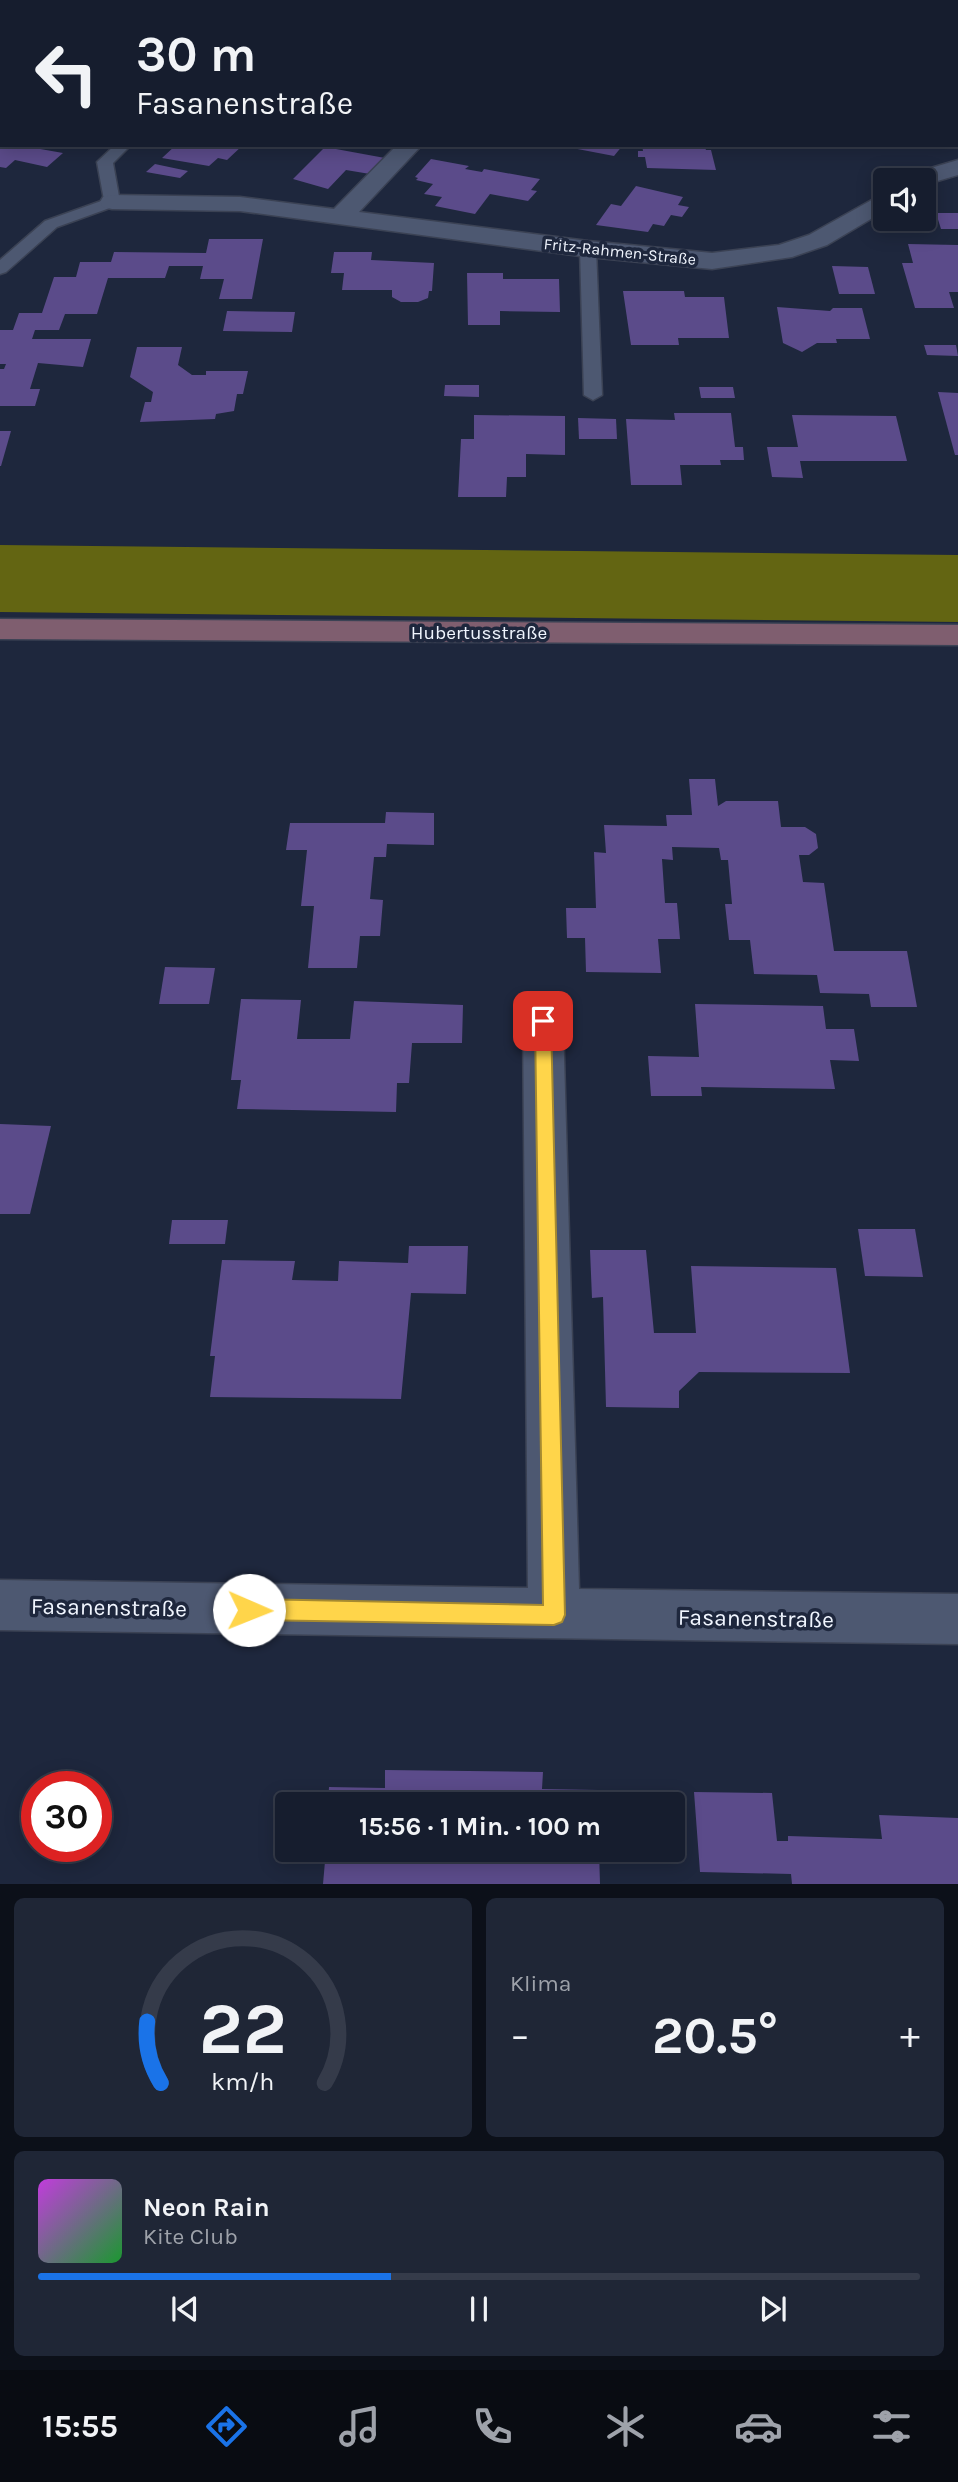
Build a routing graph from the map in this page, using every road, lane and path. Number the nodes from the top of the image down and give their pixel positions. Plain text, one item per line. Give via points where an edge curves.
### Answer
1 (122, 147) edge
2 (408, 147) edge
3 (958, 167) edge
4 (936, 174) edge
5 (112, 202) junction
6 (873, 207) edge
7 (342, 215) junction
8 (588, 249) junction
9 (0, 269) edge
10 (593, 395) dead end
11 (0, 629) edge
12 (958, 635) edge
13 (543, 1021) dead end
14 (0, 1605) edge
15 (554, 1615) junction
16 (958, 1619) edge

1 - 5 lane via 105,162
2 - 7 street
3 - 4 street
5 - 7 street, Fritz-Rahmen-Straße via 240,204
5 - 9 lane, Fritz-Rahmen-Straße via 51,224
6 - 8 street, Fritz-Rahmen-Straße via 818,240 783,252 712,261
7 - 8 street, Fritz-Rahmen-Straße
8 - 10 lane
11 - 12 main road, Hubertusstraße
13 - 15 street
14 - 15 street, Fasanenstraße
15 - 16 street, Fasanenstraße

